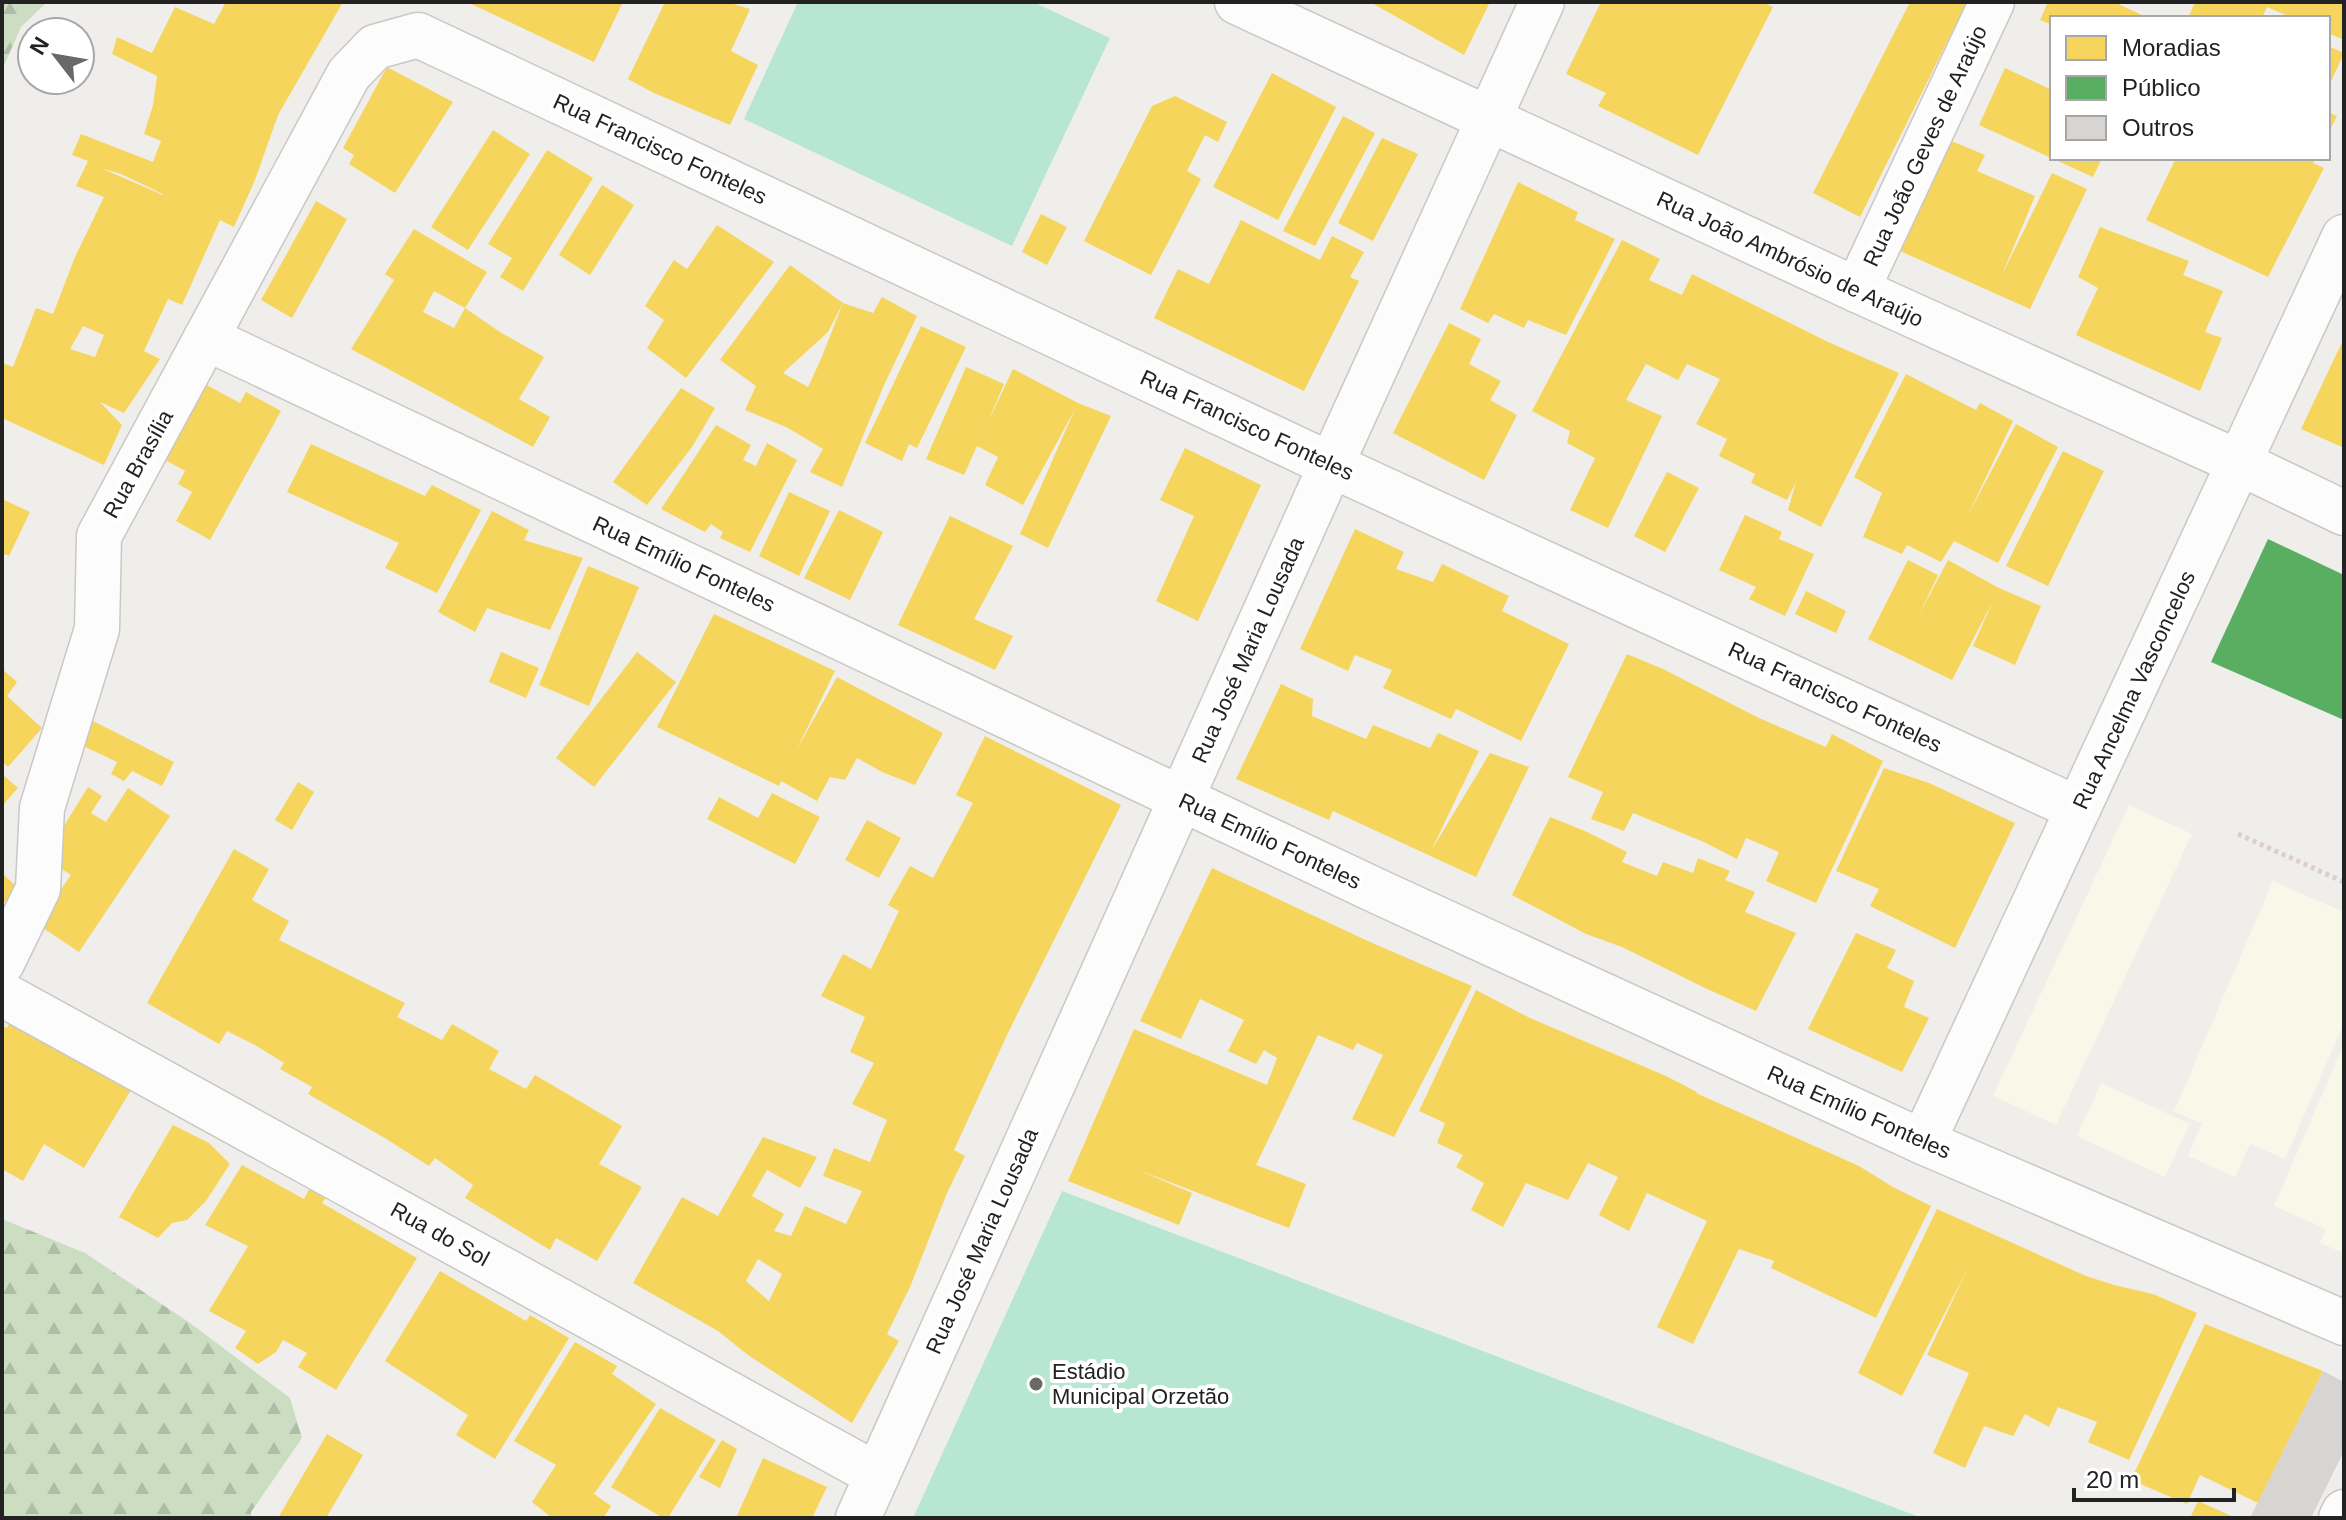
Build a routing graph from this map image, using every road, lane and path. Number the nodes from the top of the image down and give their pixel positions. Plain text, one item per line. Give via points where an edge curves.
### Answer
1 (1237, 2) edge
2 (1542, 2) edge
3 (1992, 2) edge
4 (418, 35) joint
5 (1489, 119) junction
6 (2344, 237) edge
7 (1857, 290) junction
8 (206, 338) junction
9 (2240, 463) junction
10 (1331, 465) junction
11 (2344, 513) edge
12 (1180, 799) junction
13 (2078, 809) junction
14 (2238, 834) dead end
15 (2344, 882) edge
16 (2, 963) edge
17 (2, 994) edge
18 (1923, 1142) junction
19 (2344, 1323) edge
20 (877, 1475) junction
21 (2344, 1512) edge
22 (858, 1518) edge
23 (2341, 1518) edge

1 - 5 street, Rua João Ambrósio de Araújo
2 - 5 street, Rua José Maria Lousada
3 - 7 street, Rua João Geves de Araújo
4 - 8 street, Rua Brasília via 375,47 349,74
4 - 10 street, Rua Francisco Fonteles
5 - 7 street, Rua João Ambrósio de Araújo
5 - 10 street, Rua José Maria Lousada
6 - 9 street, Rua Ancelma Vasconcelos
7 - 9 street, Rua João Ambrósio de Araújo
8 - 12 street, Rua Emílio Fonteles
8 - 16 street, Rua Brasília via 99,536 97,629 42,808 38,889
9 - 11 street, Rua João Ambrósio de Araújo
9 - 13 street, Rua Ancelma Vasconcelos
10 - 12 street, Rua José Maria Lousada
10 - 13 street, Rua Francisco Fonteles
12 - 18 street, Rua Emílio Fonteles
12 - 20 street, Rua José Maria Lousada
13 - 18 street, Rua Ancelma Vasconcelos
14 - 15 path
17 - 20 street, Rua do Sol
18 - 19 street, Rua Emílio Fonteles
20 - 22 street, Rua José Maria Lousada
21 - 23 street

